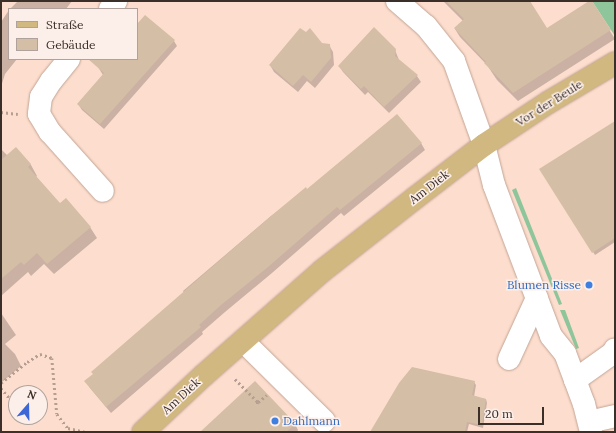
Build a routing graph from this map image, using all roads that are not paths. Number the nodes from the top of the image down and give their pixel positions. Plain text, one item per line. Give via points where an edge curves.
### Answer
1 (397, 1) edge
2 (68, 60) edge
3 (615, 63) edge
4 (484, 145) junction
5 (103, 191) dead end
6 (537, 298) junction
7 (243, 341) junction
8 (615, 349) edge
9 (509, 359) dead end
10 (575, 380) junction
11 (615, 416) edge
12 (324, 421) dead end
13 (590, 427) edge
14 (143, 432) edge

1 - 4 street via 426,26 454,61
2 - 5 street via 41,97 39,114 50,132
3 - 4 main road, Vor der Beule
4 - 6 street via 494,185
4 - 7 main road, Am Diek via 322,271
6 - 9 street
6 - 10 street via 551,336 565,353
7 - 12 street
7 - 14 main road, Am Diek
8 - 10 street via 608,357
10 - 13 street
11 - 13 street

